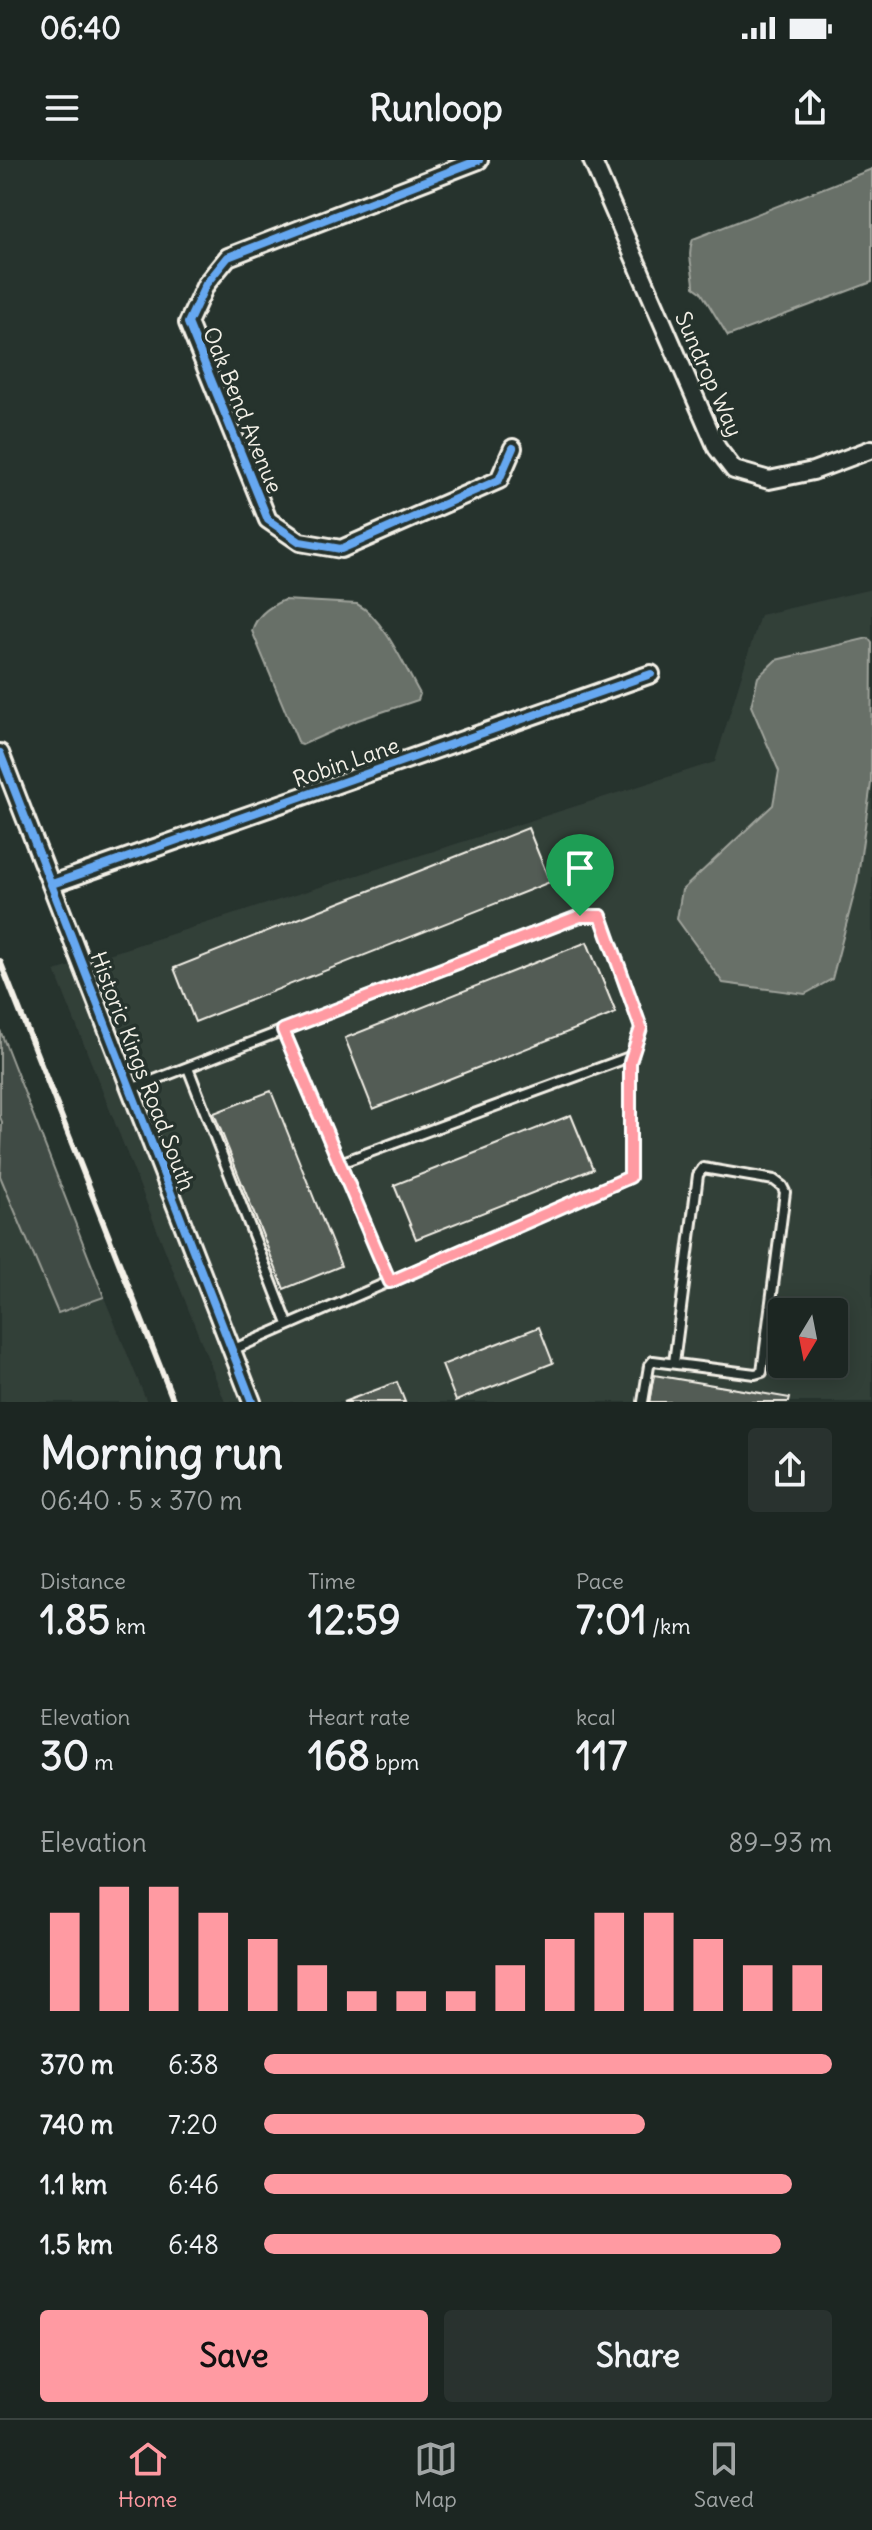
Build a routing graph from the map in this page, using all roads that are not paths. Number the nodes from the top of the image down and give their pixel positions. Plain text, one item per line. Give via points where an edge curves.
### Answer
1 (479, 160) edge
2 (592, 160) edge
3 (513, 448) dead end
4 (872, 449) edge
5 (651, 674) dead end
6 (0, 753) edge
7 (52, 884) junction
8 (283, 1030) junction
9 (632, 1056) junction
10 (188, 1068) junction
11 (131, 1089) junction
12 (340, 1163) junction
13 (390, 1282) junction
14 (288, 1324) junction
15 (232, 1350) junction
16 (674, 1363) junction
17 (252, 1402) edge
18 (643, 1402) edge

1 - 3 street, Oak Bend Avenue via 228,257 206,284 188,323 268,520 300,542 341,549 484,487 499,480
2 - 4 street, Sundrop Way via 717,448 734,470 769,480 813,471
5 - 7 street, Robin Lane
6 - 7 street, Historic Kings Road South
7 - 11 street, Historic Kings Road South
8 - 9 lane via 580,916 601,916 641,1028
8 - 10 lane
8 - 12 lane
9 - 12 lane
9 - 13 lane via 630,1177
10 - 11 lane
10 - 14 lane
11 - 15 street, Historic Kings Road South
12 - 13 lane
13 - 14 lane
14 - 15 lane
15 - 17 street, Historic Kings Road South
16 - 16 lane via 762,1372 785,1192 774,1180 703,1168 698,1175
16 - 18 lane via 653,1361 649,1366

